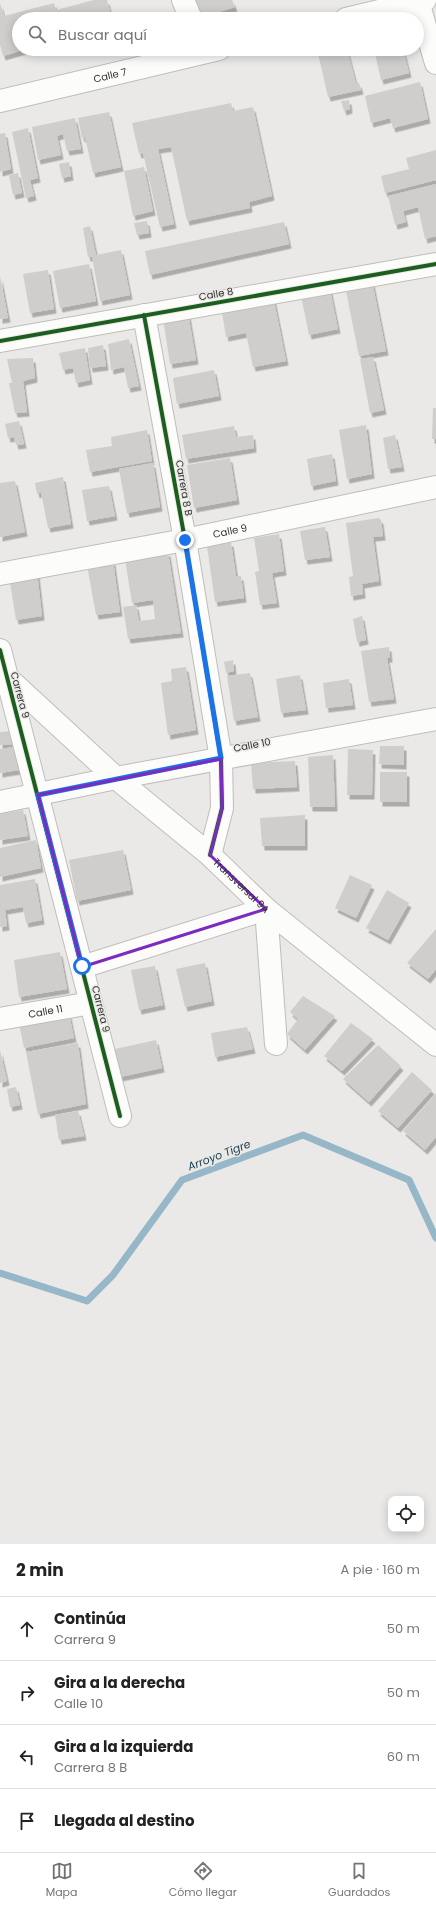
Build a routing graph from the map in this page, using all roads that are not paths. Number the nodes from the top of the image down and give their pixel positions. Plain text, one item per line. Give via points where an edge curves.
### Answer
1 (183, 0) edge
2 (422, 1) edge
3 (188, 12) edge
4 (376, 12) edge
5 (184, 56) edge
6 (436, 63) edge
7 (0, 101) edge
8 (436, 264) edge
9 (144, 315) junction
10 (0, 341) edge
11 (436, 487) edge
12 (185, 540) junction
13 (0, 574) edge
14 (0, 650) edge
15 (3, 674) edge
16 (436, 719) edge
17 (221, 758) junction
18 (116, 778) junction
19 (38, 795) junction
20 (0, 802) edge
21 (210, 855) junction
22 (266, 909) junction
23 (82, 966) junction
24 (91, 1003) junction
25 (0, 1019) edge
26 (276, 1044) dead end
27 (436, 1045) edge
28 (120, 1116) dead end

1 - 3 street
2 - 4 street
2 - 6 street
5 - 7 street, Calle 7
8 - 9 street, Calle 8
9 - 10 street, Calle 8
9 - 12 street, Carrera 8 B
11 - 12 street, Calle 9
12 - 13 street, Calle 9
12 - 17 street, Carrera 8 B
14 - 15 street, Carrera 9
15 - 18 street, Transversal 9A
15 - 19 street, Carrera 9
16 - 17 street, Calle 10
17 - 18 street, Calle 10
17 - 21 street, Carrera 8 B via 222,808
18 - 19 street, Calle 10
18 - 21 street, Transversal 9A
19 - 20 street, Calle 10
19 - 23 street, Carrera 9
21 - 22 street, Transversal 9A
22 - 23 street
22 - 26 street
22 - 27 street, Transversal 9A
23 - 24 street, Carrera 9
24 - 25 street, Calle 11
24 - 28 street, Carrera 9

